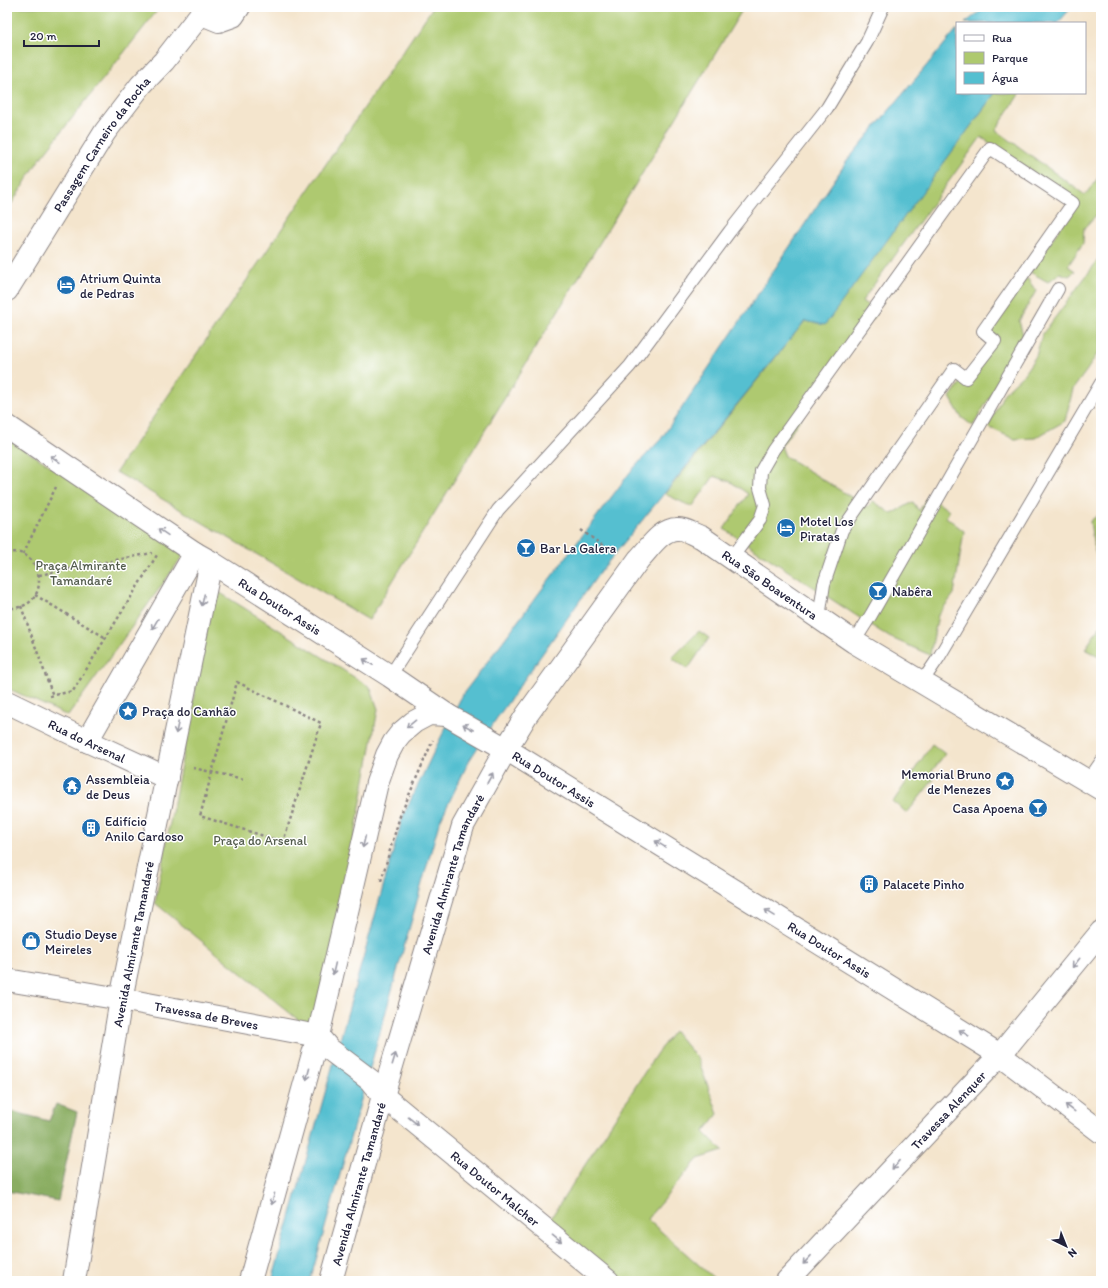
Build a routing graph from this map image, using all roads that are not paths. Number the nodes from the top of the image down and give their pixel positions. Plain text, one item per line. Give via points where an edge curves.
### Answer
1 (239, 7) edge
2 (883, 7) edge
3 (204, 10) edge
4 (1058, 289) dead end
5 (7, 290) edge
6 (1101, 383) edge
7 (7, 426) edge
8 (203, 558) junction
9 (731, 559) junction
10 (819, 618) junction
11 (854, 642) junction
12 (390, 676) junction
13 (922, 682) junction
14 (7, 702) edge
15 (447, 715) junction
16 (78, 737) junction
17 (497, 743) junction
18 (1101, 762) edge
19 (167, 778) junction
20 (1094, 785) edge
21 (1101, 932) edge
22 (7, 980) edge
23 (121, 999) junction
24 (324, 1042) junction
25 (1000, 1055) junction
26 (377, 1088) junction
27 (1101, 1132) edge
28 (74, 1281) edge
29 (250, 1281) edge
30 (331, 1281) edge
31 (608, 1281) edge
32 (787, 1281) edge

1 - 3 street via 233,16 219,21
2 - 12 lane via 867,42 827,108 730,231 630,366 498,510
3 - 5 street, Passagem Carneiro da Rocha via 105,132
4 - 11 lane
6 - 13 lane
8 -> 7 street, Rua Doutor Assis
12 -> 8 street, Rua Doutor Assis
8 -> 16 street
8 -> 19 street, Avenida Almirante Tamandaré
9 - 10 street, Rua São Boaventura
9 - 10 lane via 760,520 765,505 760,488 761,471 773,450 990,148 1073,203 983,331 996,340 966,378 954,369 842,530 824,584
9 - 17 street, Rua São Boaventura via 701,537 678,528 667,532 640,560 526,716
10 - 11 street, Rua São Boaventura
11 - 13 street, Rua São Boaventura
12 - 15 street, Rua Doutor Assis
13 - 20 street, Rua São Boaventura
14 - 16 street, Rua do Arsenal
17 -> 15 street, Rua Doutor Assis
15 -> 24 street via 429,714 414,722 394,742 387,755 377,784
16 - 19 street, Rua do Arsenal
25 -> 17 street, Rua Doutor Assis
26 -> 17 street, Avenida Almirante Tamandaré via 463,826
18 - 20 lane
19 - 23 street, Avenida Almirante Tamandaré
21 -> 25 street, Travessa Alenquer
22 - 23 street, Travessa de Breves
23 - 24 street, Travessa de Breves
23 - 28 street, Avenida Almirante Tamandaré
24 - 26 street, Travessa de Breves
24 -> 29 street
27 -> 25 street, Rua Doutor Assis
25 -> 32 street, Travessa Alenquer
26 - 30 street, Avenida Almirante Tamandaré
26 -> 31 street, Rua Doutor Malcher

